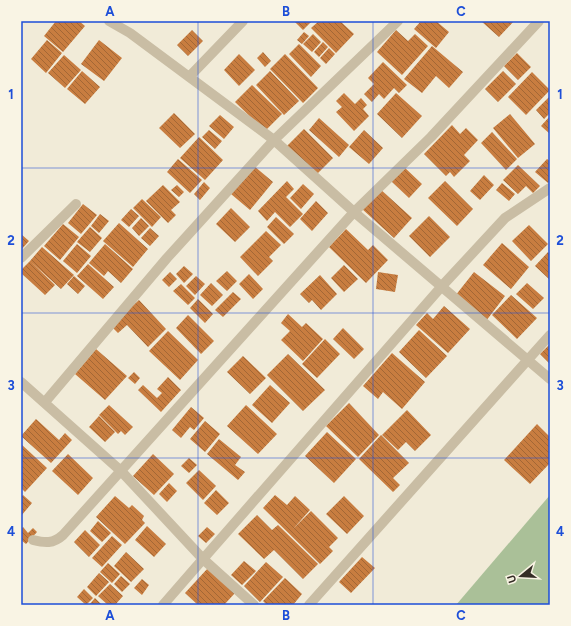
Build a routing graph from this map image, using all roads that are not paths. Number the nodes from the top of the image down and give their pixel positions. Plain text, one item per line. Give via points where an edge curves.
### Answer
1 (109, 21) edge
2 (243, 21) edge
3 (398, 21) edge
4 (539, 21) edge
5 (189, 77) junction
6 (274, 140) junction
7 (550, 188) edge
8 (76, 204) dead end
9 (354, 212) junction
10 (21, 258) edge
11 (442, 286) junction
12 (550, 335) edge
13 (527, 360) junction
14 (550, 379) edge
15 (21, 382) edge
16 (45, 402) junction
17 (120, 471) junction
18 (33, 540) dead end
19 (203, 559) junction
20 (163, 605) edge
21 (254, 605) edge
22 (309, 605) edge

1 - 5 street via 130,33
2 - 5 street
3 - 6 street
4 - 9 street via 431,137
5 - 6 street
6 - 9 street
6 - 16 street via 167,258
7 - 11 street via 505,218
8 - 10 street
9 - 11 street
9 - 17 street
11 - 13 street
11 - 19 street
12 - 13 street
13 - 14 street
13 - 22 street
15 - 16 street
16 - 17 street
17 - 18 street via 59,538 47,543
17 - 19 street
19 - 20 street
19 - 21 street

